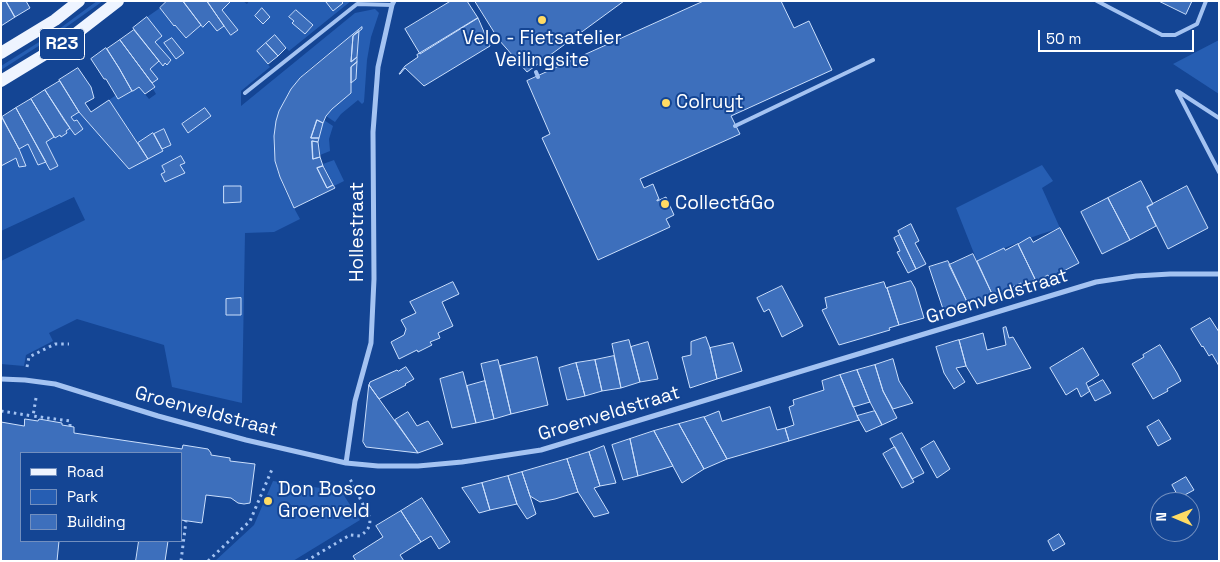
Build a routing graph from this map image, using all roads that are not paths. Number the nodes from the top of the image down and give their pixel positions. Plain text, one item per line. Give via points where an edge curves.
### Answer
1 (78, 1) edge
2 (118, 1) edge
3 (1098, 1) edge
4 (1206, 1) edge
5 (393, 3) edge
6 (1, 53) edge
7 (873, 60) dead end
8 (1, 81) edge
9 (245, 93) dead end
10 (1219, 118) edge
11 (736, 126) dead end
12 (1219, 172) edge
13 (1219, 274) edge
14 (1, 379) edge
15 (346, 463) junction

1 - 6 main road, R23 via 55,20
2 - 8 main road, R23 via 65,42
3 - 4 lane via 1162,34 1175,35 1197,24
5 - 9 lane via 357,4
5 - 15 street, Hollestraat via 378,67 373,132 371,343 355,401
7 - 11 lane
10 - 12 lane via 1177,91
13 - 15 street, Groenveldstraat via 1136,276 1096,282 541,450 418,466
14 - 15 street, Groenveldstraat via 55,384 237,438

